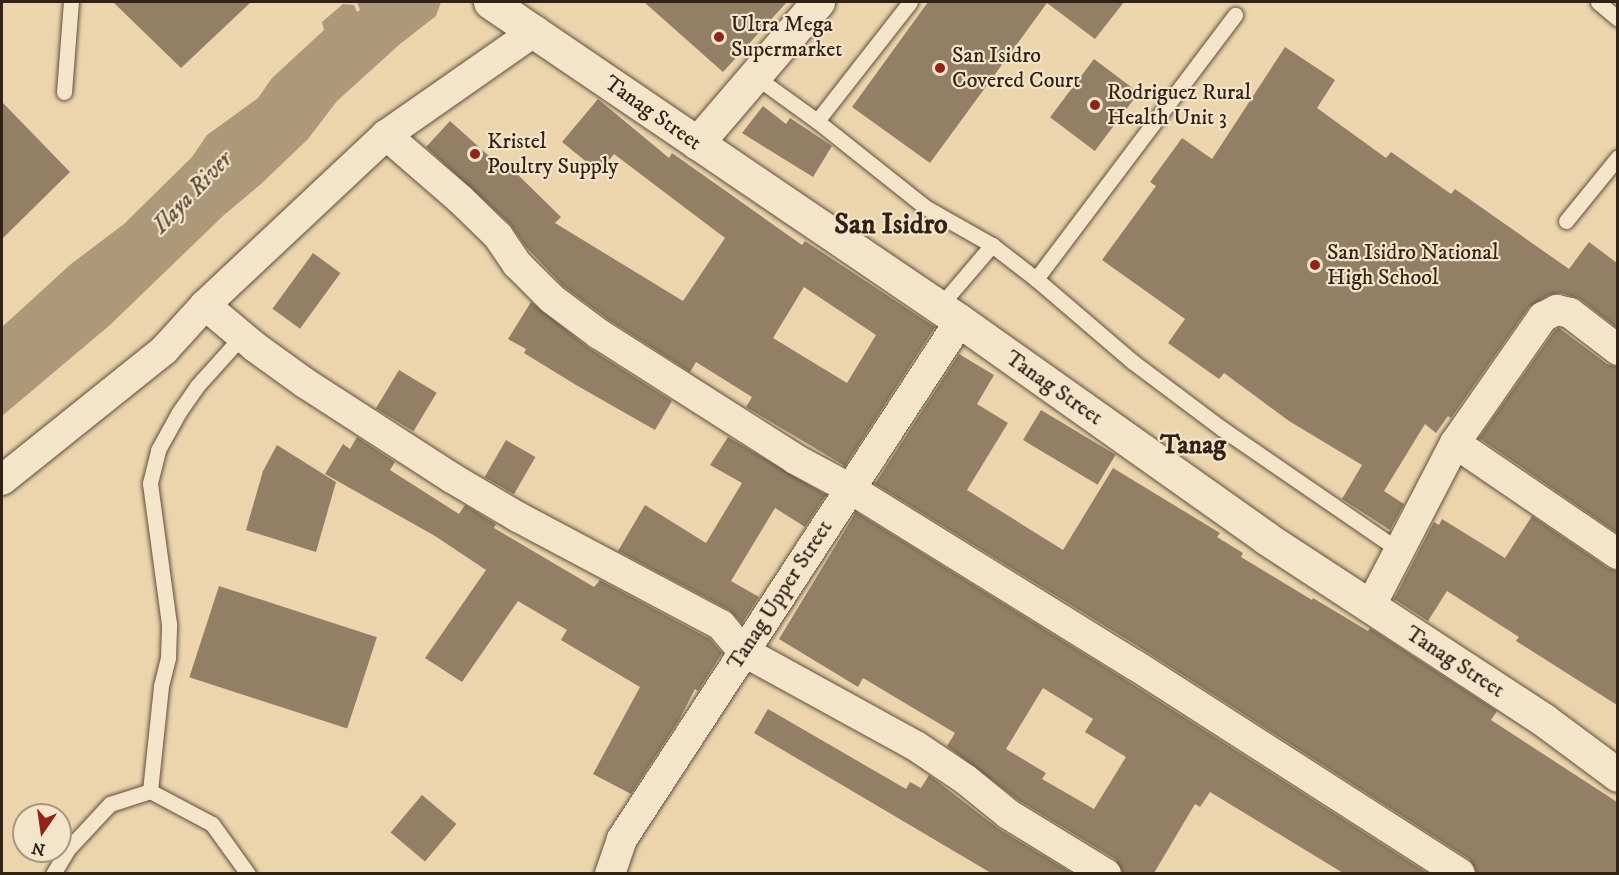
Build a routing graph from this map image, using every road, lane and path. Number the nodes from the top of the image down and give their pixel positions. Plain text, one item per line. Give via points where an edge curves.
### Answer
1 (71, 2) edge
2 (818, 2) edge
3 (910, 2) edge
4 (1598, 2) edge
5 (494, 5) edge
6 (1235, 15) dead end
7 (1617, 19) edge
8 (536, 31) junction
9 (756, 77) junction
10 (64, 92) dead end
11 (817, 121) junction
12 (386, 135) junction
13 (698, 143) junction
14 (1617, 157) edge
15 (1566, 221) dead end
16 (992, 245) junction
17 (1036, 279) junction
18 (205, 305) junction
19 (950, 314) junction
20 (242, 336) junction
21 (1617, 350) edge
22 (1455, 443) junction
23 (2, 480) edge
24 (849, 488) junction
25 (1400, 551) junction
26 (1617, 554) edge
27 (1370, 607) junction
28 (743, 651) junction
29 (1617, 775) edge
30 (150, 791) junction
31 (53, 873) edge
32 (248, 873) edge
33 (610, 873) edge
34 (1106, 873) edge
35 (1460, 873) edge

1 - 10 lane
2 - 9 main road
3 - 11 lane
4 - 7 lane
5 - 8 main road, Tanag Street
6 - 17 lane
8 - 12 street
8 - 13 main road, Tanag Street
9 - 11 lane
9 - 13 main road
11 - 16 lane via 925,207
12 - 18 street
12 - 24 street via 498,236 518,264 552,299 662,376
13 - 19 main road, Tanag Street
14 - 15 lane
16 - 17 lane
16 - 19 lane
17 - 25 lane via 1133,362 1212,422
18 - 20 street
18 - 23 street via 164,350
19 - 24 street, Tanag Upper Street
19 - 27 main road, Tanag Street via 1257,532
20 - 28 street via 305,382 518,518 721,625
20 - 30 lane via 179,412 158,450 150,483 169,624
21 - 22 street via 1570,313 1557,310 1543,317
22 - 25 street
22 - 26 street
24 - 28 street, Tanag Upper Street
24 - 35 street
25 - 27 street
27 - 29 main road, Tanag Street via 1544,720
28 - 33 street, Tanag Upper Street via 622,839
28 - 34 street via 916,746 1008,814
30 - 31 lane via 110,804 68,849
30 - 32 lane via 212,824

